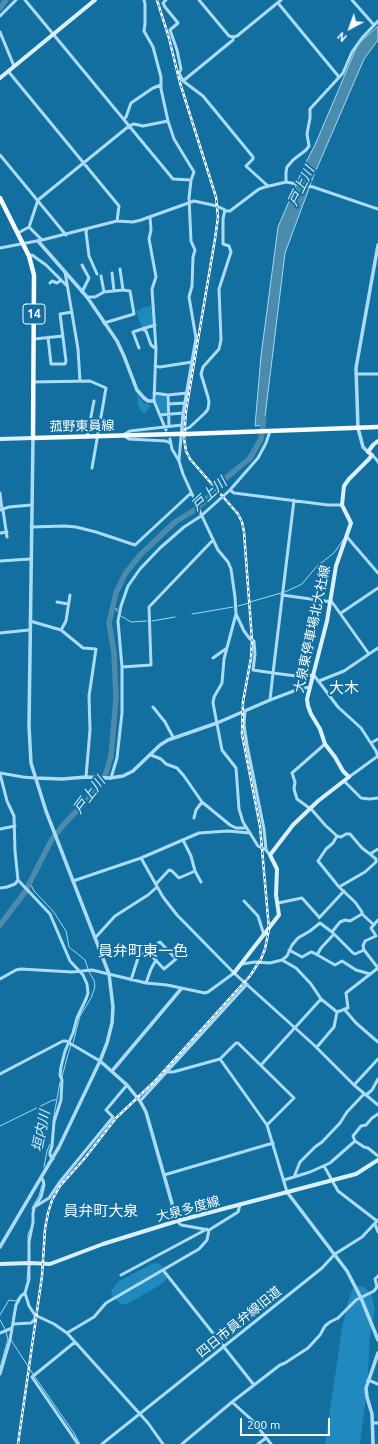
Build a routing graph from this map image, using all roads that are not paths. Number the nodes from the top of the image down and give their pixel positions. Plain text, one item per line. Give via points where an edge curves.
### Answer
1 (16, 0) edge
2 (25, 0) edge
3 (95, 0) edge
4 (144, 0) edge
5 (166, 0) edge
6 (199, 0) edge
7 (352, 0) edge
8 (279, 1) edge
9 (0, 16) edge
10 (378, 21) edge
11 (374, 25) junction
12 (0, 32) edge
13 (53, 34) junction
14 (233, 37) junction
15 (14, 66) junction
16 (8, 72) junction
17 (339, 77) junction
18 (0, 78) edge
19 (183, 81) junction
20 (161, 85) junction
21 (124, 119) junction
22 (168, 121) junction
23 (130, 126) junction
24 (0, 155) edge
25 (84, 163) junction
26 (191, 180) junction
27 (286, 182) junction
28 (268, 186) junction
29 (0, 198) edge
30 (38, 200) junction
31 (189, 202) junction
32 (378, 209) edge
33 (225, 210) junction
34 (150, 217) junction
35 (117, 221) junction
36 (30, 227) junction
37 (87, 229) junction
38 (18, 233) junction
39 (66, 235) junction
40 (40, 241) junction
41 (24, 244) junction
42 (378, 246) edge
43 (0, 248) edge
44 (29, 256) junction
45 (82, 265) dead end
46 (120, 269) dead end
47 (65, 272) junction
48 (112, 273) dead end
49 (97, 274) dead end
50 (101, 276) dead end
51 (60, 280) junction
52 (50, 283) dead end
53 (67, 286) junction
54 (123, 290) junction
55 (114, 291) junction
56 (82, 292) junction
57 (104, 292) junction
58 (87, 297) junction
59 (72, 312) junction
60 (104, 323) junction
61 (155, 325) junction
62 (142, 329) junction
63 (63, 336) junction
64 (48, 337) junction
65 (34, 339) junction
66 (139, 348) dead end
67 (156, 349) junction
68 (192, 362) junction
69 (156, 366) junction
70 (356, 374) junction
71 (378, 374) edge
72 (80, 381) junction
73 (33, 382) junction
74 (154, 392) junction
75 (187, 392) junction
76 (168, 395) junction
77 (94, 400) dead end
78 (154, 401) junction
79 (185, 403) junction
80 (168, 404) junction
81 (183, 413) junction
82 (169, 414) junction
83 (160, 415) junction
84 (182, 425) junction
85 (169, 426) junction
86 (378, 427) edge
87 (165, 428) junction
88 (358, 428) junction
89 (187, 431) junction
90 (269, 431) junction
91 (123, 435) junction
92 (87, 436) junction
93 (98, 436) junction
94 (33, 438) junction
95 (0, 439) edge
96 (378, 441) edge
97 (368, 452) junction
98 (372, 455) junction
99 (179, 461) junction
100 (378, 461) edge
101 (92, 468) dead end
102 (230, 490) junction
103 (0, 493) edge
104 (192, 494) junction
105 (294, 500) junction
106 (31, 505) junction
107 (342, 505) junction
108 (2, 510) edge
109 (201, 515) junction
110 (31, 527) junction
111 (7, 532) junction
112 (0, 533) edge
113 (7, 537) dead end
114 (347, 537) junction
115 (213, 540) junction
116 (30, 560) junction
117 (0, 561) edge
118 (378, 573) edge
119 (378, 588) edge
120 (70, 595) dead end
121 (282, 595) junction
122 (330, 601) junction
123 (57, 602) dead end
124 (68, 604) junction
125 (341, 613) junction
126 (236, 614) junction
127 (30, 620) junction
128 (29, 630) junction
129 (61, 630) junction
130 (0, 633) edge
131 (227, 648) junction
132 (378, 648) edge
133 (369, 654) junction
134 (213, 658) dead end
135 (122, 667) junction
136 (274, 673) junction
137 (313, 675) junction
138 (319, 681) junction
139 (310, 687) junction
140 (270, 700) junction
141 (154, 707) dead end
142 (245, 711) junction
143 (217, 723) junction
144 (173, 737) junction
145 (378, 739) edge
146 (371, 743) junction
147 (325, 744) junction
148 (150, 755) junction
149 (378, 757) edge
150 (0, 774) edge
151 (86, 777) junction
152 (349, 777) junction
153 (35, 778) junction
154 (110, 778) junction
155 (344, 781) junction
156 (4, 789) junction
157 (0, 791) edge
158 (378, 798) edge
159 (202, 802) junction
160 (310, 809) junction
161 (194, 818) dead end
162 (15, 826) junction
163 (245, 828) junction
164 (0, 829) edge
165 (250, 833) junction
166 (337, 836) junction
167 (183, 840) junction
168 (378, 849) edge
169 (266, 850) junction
170 (370, 854) junction
171 (270, 855) junction
172 (141, 858) junction
173 (195, 870) junction
174 (18, 880) junction
175 (74, 881) junction
176 (201, 882) dead end
177 (156, 886) junction
178 (339, 887) junction
179 (0, 888) edge
180 (344, 891) junction
181 (244, 901) dead end
182 (278, 903) junction
183 (362, 914) junction
184 (319, 918) junction
185 (378, 920) edge
186 (320, 923) junction
187 (374, 925) junction
188 (333, 933) junction
189 (264, 935) junction
190 (95, 938) junction
191 (289, 950) junction
192 (364, 950) junction
193 (147, 951) junction
194 (317, 955) junction
195 (156, 960) junction
196 (282, 960) junction
197 (242, 964) junction
198 (378, 968) edge
199 (80, 972) junction
200 (234, 973) junction
201 (109, 974) junction
202 (370, 974) junction
203 (0, 979) edge
204 (131, 980) junction
205 (146, 983) junction
206 (246, 984) junction
207 (181, 989) junction
208 (321, 999) junction
209 (344, 1009) junction
210 (337, 1012) junction
211 (296, 1028) junction
212 (378, 1041) edge
213 (69, 1043) junction
214 (317, 1047) junction
215 (220, 1059) junction
216 (378, 1059) edge
217 (100, 1061) junction
218 (261, 1065) junction
219 (112, 1072) junction
220 (167, 1072) junction
221 (0, 1074) edge
222 (378, 1079) edge
223 (127, 1085) junction
224 (354, 1085) junction
225 (365, 1094) junction
226 (140, 1101) junction
227 (378, 1106) edge
228 (378, 1114) edge
229 (267, 1125) junction
230 (355, 1141) junction
231 (273, 1143) junction
232 (378, 1156) edge
233 (53, 1159) junction
234 (378, 1160) edge
235 (324, 1166) junction
236 (164, 1174) junction
237 (294, 1177) junction
238 (41, 1178) junction
239 (284, 1180) junction
240 (332, 1181) junction
241 (287, 1192) junction
242 (240, 1205) junction
243 (36, 1206) junction
244 (177, 1221) junction
245 (377, 1222) edge
246 (208, 1229) junction
247 (378, 1232) edge
248 (0, 1247) edge
249 (335, 1254) junction
250 (30, 1263) junction
251 (0, 1264) edge
252 (163, 1270) junction
253 (121, 1275) dead end
254 (378, 1276) edge
255 (25, 1293) junction
256 (361, 1298) junction
257 (35, 1315) junction
258 (13, 1324) junction
259 (12, 1328) junction
260 (0, 1333) edge
261 (66, 1333) junction
262 (378, 1338) edge
263 (75, 1342) junction
264 (223, 1347) junction
265 (378, 1353) edge
266 (0, 1374) edge
267 (368, 1380) junction
268 (378, 1384) edge
269 (254, 1385) junction
270 (232, 1402) junction
271 (140, 1414) junction
272 (378, 1422) edge
273 (372, 1423) junction
274 (266, 1438) junction
275 (78, 1444) edge
276 (102, 1444) edge
277 (163, 1444) edge
278 (182, 1444) edge
279 (258, 1444) edge
280 (271, 1444) edge
281 (373, 1444) edge

1 - 9 street
2 - 13 street
3 - 13 main road
4 - 20 street via 144,31 153,47
5 - 19 street via 163,3 165,7 178,23 170,30
6 - 14 street via 229,36
7 - 11 street
8 - 14 street
8 - 17 street
10 - 11 street
11 - 17 street via 356,47
12 - 15 street
13 - 15 main road
13 - 21 street
14 - 19 street via 233,40
15 - 16 main road
16 - 18 main road
16 - 25 street
17 - 27 street via 310,109 307,134 309,146 287,167
19 - 28 street via 203,96 253,157 246,166
20 - 21 street via 131,102
20 - 22 street
21 - 23 street
22 - 23 street
22 - 26 street via 176,143 194,172
23 - 25 street
23 - 26 street via 173,179
24 - 30 street
25 - 30 street
25 - 35 street via 119,206
26 - 31 street
27 - 28 street
27 - 32 street via 312,186
28 - 33 street via 251,194 232,210
29 - 38 main road, 菰野東員線 / 14
30 - 36 street
30 - 39 street
31 - 33 street via 199,202
31 - 34 street
31 - 68 street via 191,240 195,250 189,297 196,338
33 - 89 street via 223,244 229,246 232,252 219,289 221,340 219,349 201,374 208,397 208,409
34 - 35 street via 133,222
34 - 61 street via 149,239 155,273 152,289
35 - 37 street
36 - 38 street
36 - 40 street
37 - 39 street
37 - 49 street via 89,256
38 - 41 main road, 菰野東員線 / 14
39 - 40 street
40 - 41 street
40 - 47 street
41 - 43 street
41 - 44 main road, 菰野東員線 / 14
42 - 70 street
44 - 51 street via 32,255 46,265
44 - 65 main road, 菰野東員線 / 14 via 34,275
45 - 56 street via 89,278
46 - 54 street
47 - 53 street
47 - 56 street
48 - 55 street
50 - 57 street
51 - 52 street
51 - 53 street
53 - 59 street
54 - 55 street
54 - 60 street via 130,291 134,314
55 - 57 street
56 - 58 street
57 - 58 street via 95,297
58 - 60 street
59 - 63 street via 60,314
59 - 72 street
60 - 78 street via 117,341 137,390 148,401
61 - 62 street
61 - 67 street
62 - 66 street via 133,332
62 - 67 street via 146,331 151,345
63 - 64 street
63 - 64 street via 65,364 51,364
64 - 65 street
65 - 73 main road, 菰野東員線 / 14
67 - 69 street
68 - 69 street
68 - 75 street
69 - 74 street
70 - 71 street
70 - 88 street
72 - 73 street
72 - 93 street via 90,381 106,389
73 - 94 main road, 菰野東員線 / 14
74 - 76 street
74 - 78 street
75 - 76 street
75 - 79 street
76 - 80 street
77 - 92 street
78 - 83 street
79 - 80 street
79 - 81 street
80 - 82 street
81 - 82 street
81 - 84 street
82 - 83 street
82 - 85 street
83 - 87 street
84 - 85 street
84 - 99 street
85 - 87 street
86 - 88 main road, 菰野東員線
87 - 91 street via 130,431
88 - 90 main road, 菰野東員線
88 - 97 street via 363,447
89 - 90 main road, 菰野東員線
89 - 91 main road, 菰野東員線, bridge via 176,434
90 - 102 street via 258,458
91 - 93 main road, 菰野東員線
91 - 99 street via 129,439 170,441
92 - 93 main road, 菰野東員線
92 - 94 main road, 菰野東員線
93 - 101 street
94 - 95 main road
94 - 106 street
96 - 97 main road
97 - 98 main road
98 - 100 street
98 - 107 main road via 346,482
99 - 104 street
102 - 105 street
102 - 109 street
103 - 108 street
104 - 109 street
104 - 110 street via 135,544 76,527
105 - 107 street
105 - 121 street
106 - 108 street
106 - 110 street
107 - 114 main road, 大泉東停車場北大社線 via 351,523
108 - 111 street
109 - 115 street
109 - 135 street via 160,548 128,586 118,621
110 - 116 street
111 - 112 street
111 - 113 street
114 - 118 street
114 - 122 main road, 大泉東停車場北大社線 via 336,566
115 - 126 street via 231,569
115 - 135 street via 149,607 151,665
116 - 117 street
116 - 127 street
119 - 125 street
120 - 124 street
121 - 122 street
121 - 136 street
122 - 125 street
122 - 137 main road, 大泉東停車場北大社線
123 - 124 street
124 - 129 street via 66,621
125 - 133 street
126 - 131 street
126 - 136 street via 244,632 254,641 253,670
127 - 128 street
127 - 129 street
128 - 130 street
128 - 153 street via 28,726
129 - 151 street via 84,648 96,650 89,696 90,730
131 - 134 street
131 - 143 street via 222,683 213,699
132 - 133 street
133 - 138 street via 344,671
135 - 154 street via 122,716 117,758
136 - 137 street
136 - 140 street
137 - 138 street
137 - 139 main road, 大泉東停車場北大社線
138 - 146 street via 338,707 361,728
139 - 140 street via 299,688
139 - 147 main road, 大泉東停車場北大社線 via 308,706
140 - 142 street
141 - 144 street
142 - 143 street
142 - 169 street via 247,745
143 - 144 street
143 - 163 street via 222,750 236,768 240,809
144 - 148 street via 162,743
145 - 146 street
146 - 149 street
147 - 152 main road, 大泉東停車場北大社線 via 342,771
147 - 160 street via 292,773 298,799
148 - 154 street via 130,773
148 - 159 street via 177,768
149 - 152 street
150 - 153 street
150 - 156 street
151 - 153 street
151 - 154 street
152 - 155 main road
153 - 175 street
155 - 158 street via 361,798
155 - 160 main road
156 - 157 street
156 - 162 street
159 - 161 street
159 - 163 street via 230,825
160 - 166 street
160 - 171 main road via 289,829
162 - 164 street
162 - 174 street
163 - 165 street
165 - 167 street via 202,832
165 - 169 street via 258,846
166 - 170 street via 350,834
166 - 178 street via 318,861
167 - 172 street
167 - 173 street
168 - 170 street
169 - 171 street
170 - 178 street via 376,862 365,872
171 - 182 main road via 278,868
172 - 175 street
172 - 177 street
173 - 176 street
173 - 177 street via 178,878 169,870
174 - 179 street via 15,884
174 - 199 street via 50,914 70,961
175 - 190 street
177 - 190 street via 148,895 115,916
177 - 200 street via 177,915
178 - 180 street
180 - 183 street
180 - 184 street
181 - 189 street via 258,916
182 - 184 street via 302,898
182 - 189 main road via 278,916
183 - 187 street
183 - 188 street via 340,922
184 - 186 street
185 - 187 street
186 - 188 street
186 - 191 street via 298,938
187 - 192 street via 372,928 376,936 365,941
188 - 192 street via 355,954
188 - 194 street
189 - 197 main road
190 - 201 street
191 - 194 street via 302,957 311,952
191 - 196 street
192 - 198 street
193 - 195 street
193 - 195 street via 160,942 176,959 164,969
193 - 204 street via 138,958
194 - 202 street via 335,965 342,961 356,970
195 - 205 street
196 - 197 street
196 - 208 street via 296,968
197 - 200 main road
198 - 202 street
199 - 201 street via 90,970
199 - 203 street via 21,969
199 - 213 street via 85,979 88,993
200 - 206 street
200 - 207 street via 207,992
201 - 204 street
201 - 217 street via 113,994 112,1023
202 - 209 street via 346,993 348,1008
204 - 205 street
205 - 207 street
206 - 211 street
206 - 220 street
207 - 219 street
208 - 210 street
208 - 211 street
209 - 210 street
209 - 212 street
210 - 214 street via 334,1027
211 - 214 street
211 - 218 street
213 - 217 street
213 - 221 street via 63,1041
213 - 233 street via 65,1051 61,1077 61,1100 54,1122 50,1152
214 - 224 street
215 - 218 street via 237,1042
215 - 220 street
215 - 229 street
216 - 224 street
217 - 219 street
217 - 233 street
218 - 229 street via 294,1098
219 - 223 street
220 - 226 street
222 - 225 street via 372,1090
223 - 226 street
223 - 243 street via 106,1110 113,1117 49,1198
224 - 225 street
225 - 227 street
225 - 237 street via 322,1142 300,1162
226 - 236 street via 146,1112
228 - 230 street via 357,1130 353,1136
229 - 231 street
230 - 232 street
230 - 235 street
231 - 236 street
231 - 239 street
233 - 238 street
234 - 240 main road, 大泉多度線 via 356,1174
235 - 237 street
235 - 240 street
236 - 244 street
237 - 239 street
238 - 243 street via 44,1185
238 - 248 street
239 - 241 street
240 - 241 main road, 大泉多度線
240 - 245 street via 338,1190
241 - 242 main road, 大泉多度線
241 - 249 street
242 - 244 main road, 大泉多度線
242 - 246 street via 238,1212
243 - 250 street via 29,1242
244 - 246 street via 180,1225
244 - 250 main road, 大泉多度線 via 50,1264
245 - 247 street
245 - 249 street, 四日市員弁線旧道 via 362,1237
246 - 252 street via 207,1240 199,1249
246 - 253 street
249 - 256 street via 351,1277
249 - 264 street, 四日市員弁線旧道 via 322,1268
250 - 251 main road, 大泉多度線
250 - 255 street
252 - 261 street via 106,1303 94,1318
252 - 264 street
254 - 256 street via 375,1279 377,1287 374,1291
255 - 257 street
255 - 258 street via 19,1299
256 - 262 street
256 - 269 street via 325,1326 308,1348
257 - 258 street via 31,1323
257 - 261 street
258 - 259 street
259 - 260 street
259 - 266 street
261 - 263 street
263 - 271 street
263 - 275 street via 32,1377
264 - 269 street
264 - 271 street, 四日市員弁線旧道
265 - 267 street
267 - 268 street
267 - 273 street via 366,1388
269 - 270 street
270 - 274 street via 253,1421
270 - 278 street
271 - 276 street, 四日市員弁線旧道
271 - 277 street
272 - 273 street
273 - 281 street
274 - 279 street
274 - 280 street

